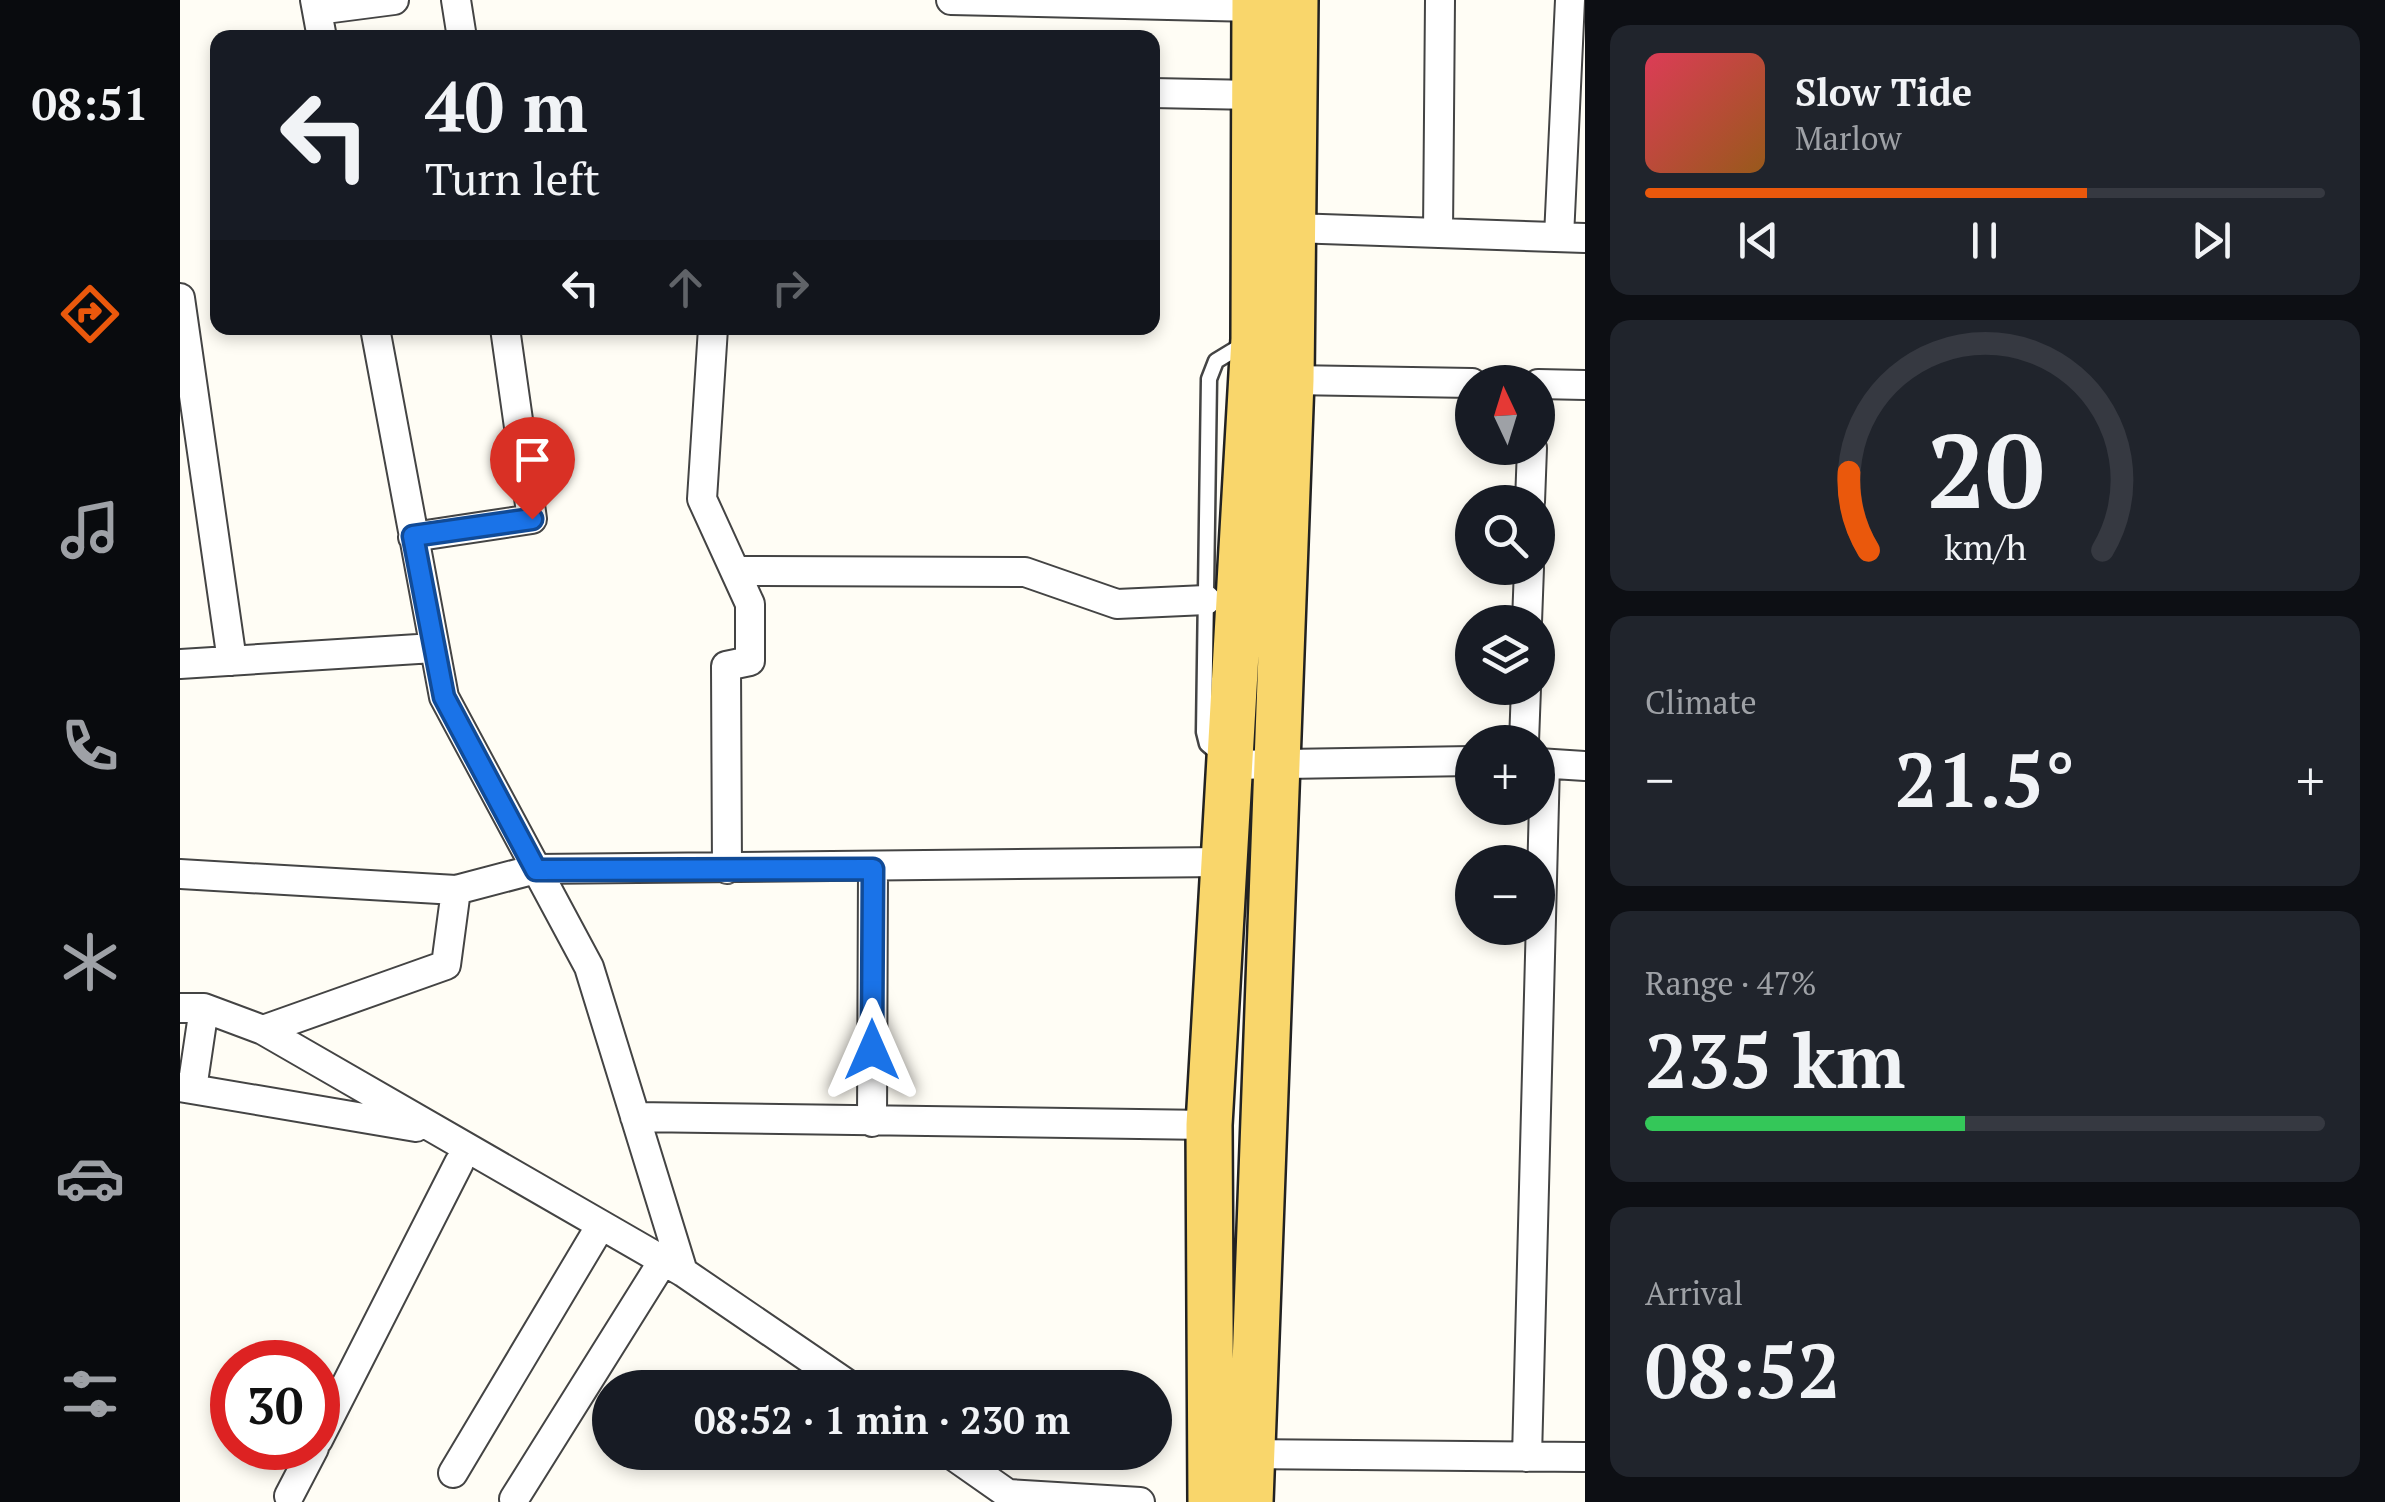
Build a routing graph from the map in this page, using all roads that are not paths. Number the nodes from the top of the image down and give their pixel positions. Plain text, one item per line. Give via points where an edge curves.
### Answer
1 (394, 0) edge
2 (456, 0) edge
3 (951, 0) edge
4 (1440, 0) edge
5 (1570, 0) edge
6 (1268, 2) edge
7 (318, 16) edge
8 (461, 30) edge
9 (1160, 93) edge
10 (1255, 95) junction
11 (1293, 228) junction
12 (1438, 233) junction
13 (1572, 237) edge
14 (180, 298) edge
15 (376, 335) edge
16 (506, 335) edge
17 (713, 335) edge
18 (1254, 339) junction
19 (1292, 380) junction
20 (1455, 383) edge
21 (1555, 384) edge
22 (1585, 385) edge
23 (413, 536) junction
24 (735, 571) junction
25 (1206, 600) junction
26 (434, 648) junction
27 (232, 661) junction
28 (180, 664) edge
29 (1455, 761) edge
30 (1277, 764) junction
31 (1555, 764) edge
32 (1230, 765) junction
33 (1585, 766) edge
34 (1540, 825) edge
35 (1222, 862) junction
36 (873, 869) junction
37 (536, 870) junction
38 (727, 870) junction
39 (180, 874) edge
40 (456, 890) junction
41 (192, 1008) edge
42 (263, 1030) junction
43 (186, 1088) edge
44 (635, 1117) junction
45 (872, 1122) junction
46 (1209, 1125) junction
47 (437, 1130) junction
48 (459, 1164) dead end
49 (601, 1225) junction
50 (673, 1266) junction
51 (826, 1370) edge
52 (340, 1397) edge
53 (1233, 1454) junction
54 (1527, 1457) junction
55 (1585, 1457) edge
56 (303, 1470) edge
57 (972, 1470) edge
58 (452, 1473) dead end
59 (289, 1496) dead end
60 (1010, 1498) edge
61 (514, 1499) dead end
62 (1140, 1502) edge
63 (1211, 1502) edge
64 (1250, 1502) edge

1 - 7 street
2 - 8 street
3 - 6 street
4 - 12 street
5 - 13 street
6 - 10 main road
6 - 11 main road
9 - 10 street
10 - 18 main road
11 - 12 street
11 - 19 main road
12 - 13 street
14 - 27 street
15 - 23 street
16 - 23 street via 532,519
17 - 24 street via 702,499
18 - 25 lane via 1223,354 1209,379
18 - 32 main road
19 - 20 street
19 - 30 main road
21 - 22 street
23 - 26 street
24 - 25 street via 1025,572 1116,604
24 - 38 street via 750,604 750,661 726,666
25 - 32 lane via 1204,732 1214,754
26 - 27 street
26 - 37 street via 444,697
27 - 28 street
29 - 30 street
30 - 32 street
30 - 53 main road
31 - 33 street
32 - 35 main road
34 - 54 street
35 - 36 street
35 - 46 main road
36 - 38 street
36 - 45 street
37 - 38 street
37 - 40 street
37 - 44 street via 589,967
39 - 40 street
40 - 42 street via 446,965
41 - 42 street
41 - 43 street
42 - 47 street
43 - 47 street
44 - 45 street
44 - 50 street
45 - 46 street
46 - 53 main road
47 - 49 street
48 - 52 street
49 - 50 street
49 - 58 street
50 - 51 street
50 - 61 street
53 - 54 street
53 - 63 main road
53 - 64 main road
54 - 55 street
56 - 59 street
57 - 60 street
60 - 62 street

